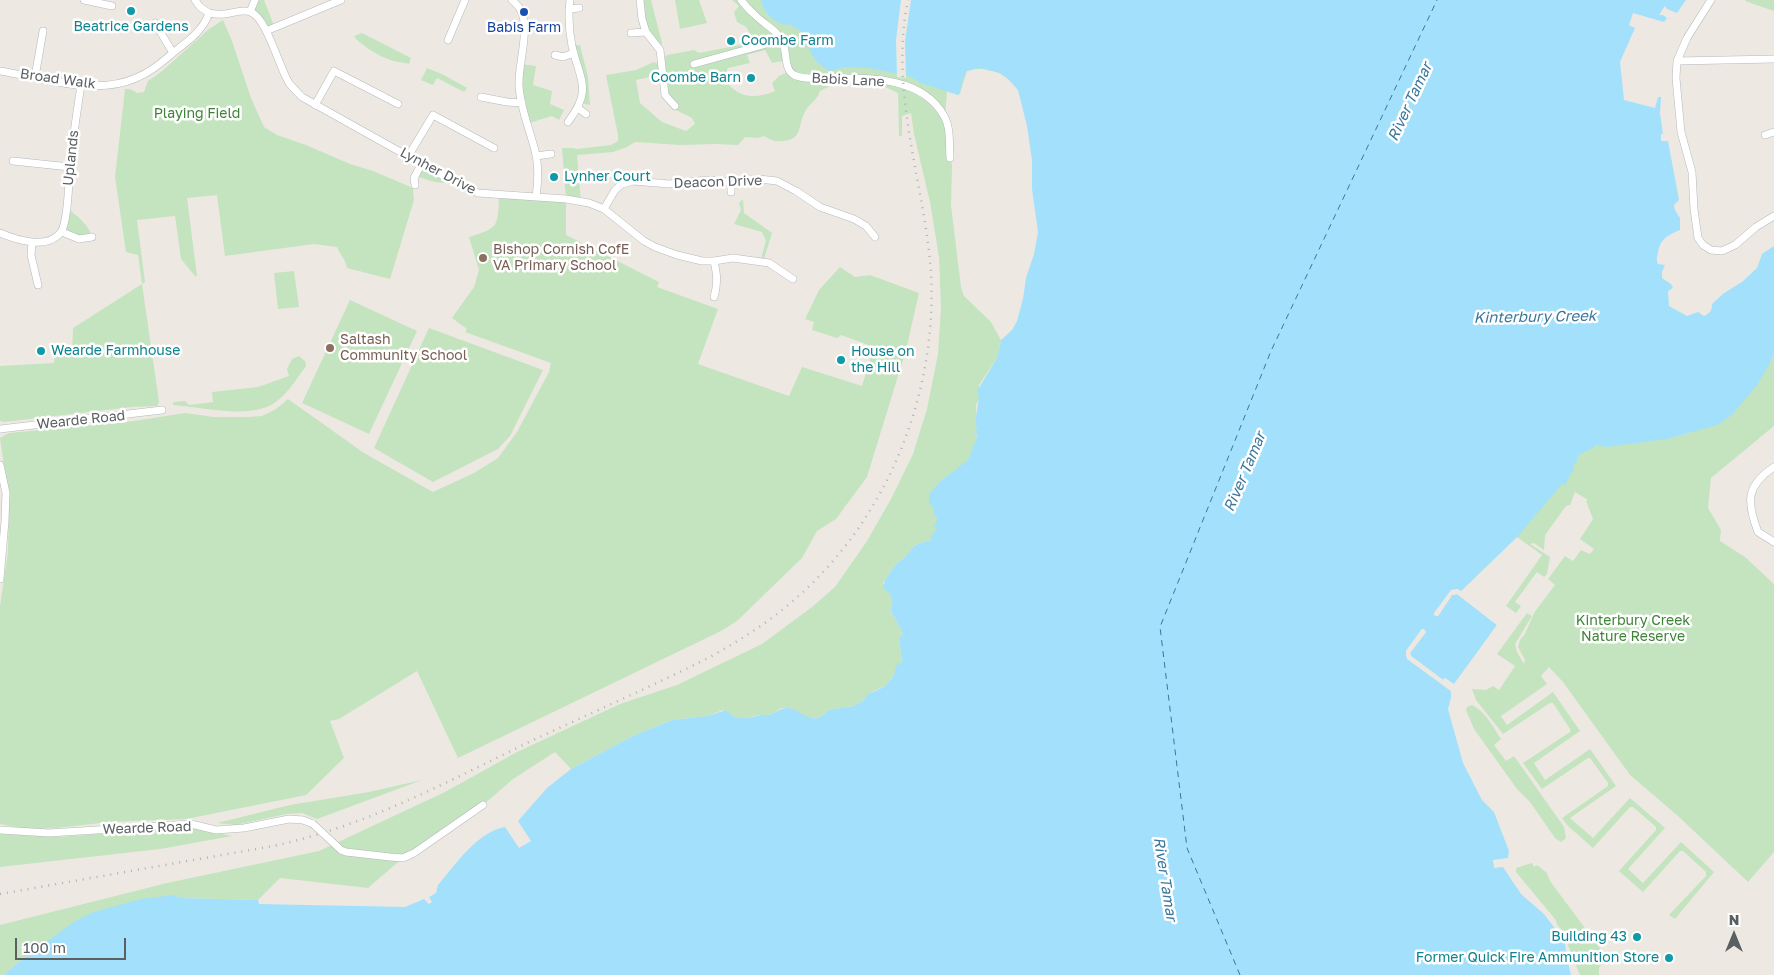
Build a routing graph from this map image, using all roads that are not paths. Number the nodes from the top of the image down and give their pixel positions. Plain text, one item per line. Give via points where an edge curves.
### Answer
1 (84, 0) edge
2 (195, 0) edge
3 (255, 0) edge
4 (341, 0) edge
5 (465, 0) edge
6 (512, 0) edge
7 (570, 0) edge
8 (640, 0) edge
9 (741, 0) edge
10 (1711, 0) edge
11 (112, 6) dead end
12 (579, 8) dead end
13 (569, 9) junction
14 (250, 12) junction
15 (209, 13) junction
16 (155, 23) dead end
17 (43, 31) dead end
18 (266, 31) junction
19 (646, 32) junction
20 (631, 33) dead end
21 (448, 40) dead end
22 (781, 40) junction
23 (173, 53) junction
24 (574, 53) junction
25 (556, 54) dead end
26 (1774, 59) edge
27 (1677, 61) junction
28 (694, 64) dead end
29 (0, 71) edge
30 (35, 77) junction
31 (81, 85) junction
32 (480, 96) dead end
33 (522, 102) junction
34 (398, 104) dead end
35 (315, 105) junction
36 (675, 106) dead end
37 (578, 108) junction
38 (586, 114) dead end
39 (568, 122) dead end
40 (1774, 132) edge
41 (1765, 135) dead end
42 (494, 148) dead end
43 (551, 154) dead end
44 (409, 156) junction
45 (536, 156) junction
46 (950, 158) dead end
47 (13, 161) dead end
48 (422, 163) junction
49 (70, 167) junction
50 (728, 182) junction
51 (415, 185) dead end
52 (731, 192) dead end
53 (536, 197) junction
54 (604, 209) junction
55 (1774, 216) edge
56 (62, 232) junction
57 (0, 233) edge
58 (92, 237) dead end
59 (875, 237) dead end
60 (32, 242) junction
61 (714, 261) junction
62 (793, 279) dead end
63 (38, 285) dead end
64 (714, 296) dead end
65 (162, 410) dead end
66 (0, 429) edge
67 (0, 465) edge
68 (1774, 467) edge
69 (1774, 542) edge
70 (0, 578) edge
71 (483, 805) dead end
72 (0, 830) edge

1 - 11 street
2 - 15 street
3 - 14 street
4 - 18 street
5 - 21 street
6 - 33 street via 521,9 524,21 519,73
7 - 13 street
8 - 19 street
9 - 22 street
10 - 27 street
12 - 13 street
13 - 24 street
14 - 15 street
14 - 18 street, Lynher Drive via 257,16
15 - 23 street, Broad Walk via 200,31
16 - 23 street
17 - 30 street
18 - 35 street, Lynher Drive via 290,84
19 - 20 street
19 - 36 street via 660,50 664,94
22 - 28 street
22 - 46 street, Babis Lane via 788,69 793,74 868,78 897,83 928,97 945,117
23 - 31 street, Broad Walk via 128,82
24 - 25 street
24 - 37 street via 583,88
26 - 27 street
27 - 55 street via 1679,117 1692,172 1698,238 1711,250 1722,251
29 - 30 street, Broad Walk
30 - 31 street, Broad Walk
31 - 49 street, Uplands
32 - 33 street
33 - 45 street
34 - 35 street via 334,71
35 - 44 street, Lynher Drive
37 - 38 street
37 - 39 street
40 - 41 street
42 - 44 street via 433,115
43 - 45 street
44 - 48 street, Lynher Drive
45 - 53 street via 539,178
47 - 49 street
48 - 51 street via 414,178
48 - 53 street, Lynher Drive via 478,193
49 - 56 street, Uplands
50 - 52 street
50 - 54 street, Deacon Drive via 708,180 669,184 633,181 615,190
50 - 59 street, Deacon Drive via 777,181 820,207 867,223
53 - 54 street, Lynher Drive via 575,200
54 - 61 street, Lynher Drive via 656,247 677,255
56 - 58 street via 79,239
56 - 60 street via 48,241
57 - 60 street
60 - 63 street via 31,255
61 - 62 street, Lynher Drive via 733,258 769,263
61 - 64 street via 718,276
65 - 66 street, Wearde Road
67 - 70 street via 6,493
68 - 69 street via 1752,490 1750,505 1758,532
71 - 72 street, Wearde Road, bridge via 403,858 346,852 313,824 289,819 216,830 191,824 49,833

